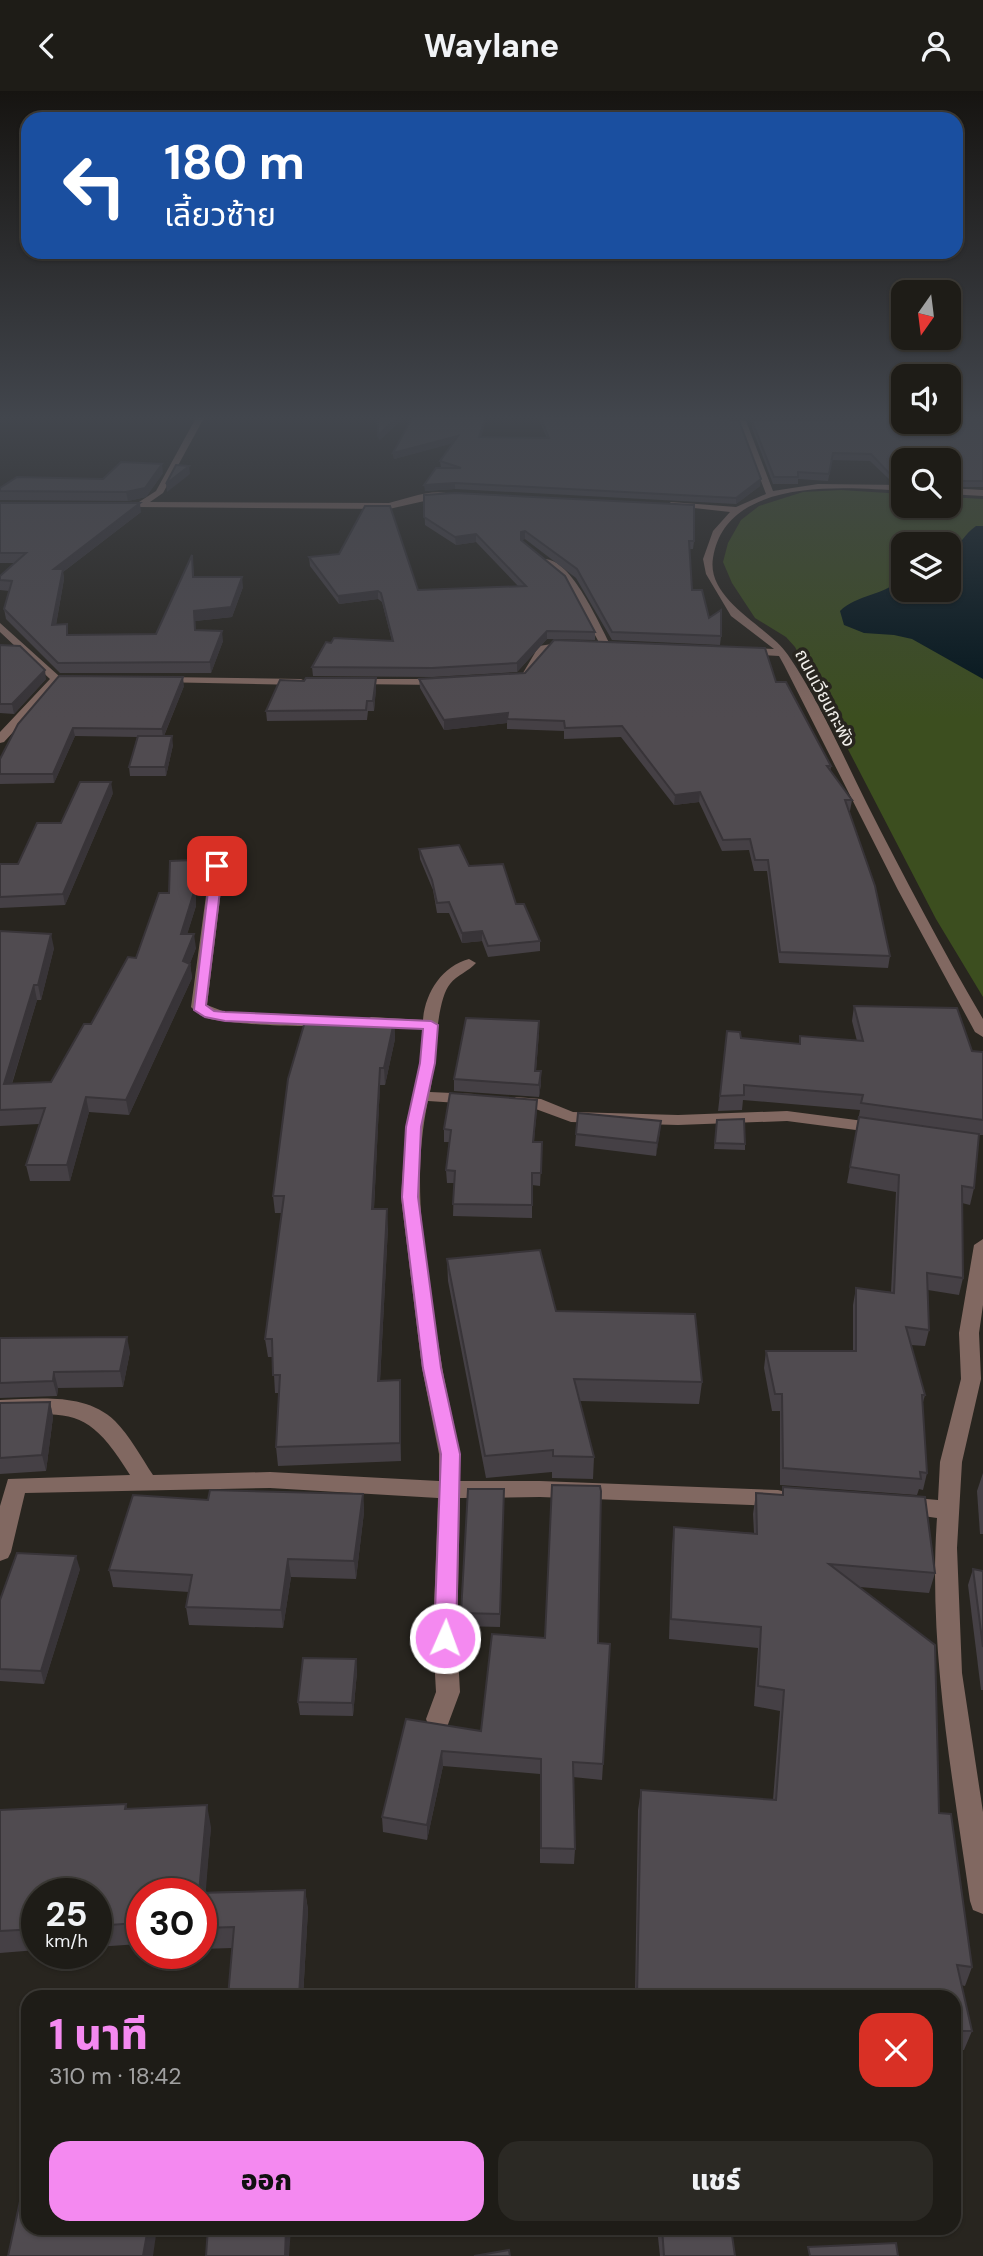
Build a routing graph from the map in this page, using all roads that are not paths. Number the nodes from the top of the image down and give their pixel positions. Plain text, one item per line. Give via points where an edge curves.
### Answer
1 (729, 517) edge
2 (535, 552) edge
3 (0, 626) edge
4 (594, 645) junction
5 (620, 646) edge
6 (727, 651) edge
7 (781, 653) junction
8 (56, 679) junction
9 (97, 679) edge
10 (152, 680) edge
11 (510, 680) edge
12 (316, 682) edge
13 (458, 682) edge
14 (342, 683) edge
15 (0, 740) edge
16 (217, 866) dead end
17 (470, 963) dead end
18 (431, 1025) junction
19 (983, 1033) edge
20 (420, 1096) junction
21 (895, 1131) edge
22 (983, 1245) edge
23 (977, 1380) edge
24 (0, 1408) edge
25 (147, 1483) junction
26 (8, 1485) edge
27 (450, 1490) junction
28 (801, 1498) edge
29 (881, 1503) edge
30 (948, 1510) junction
31 (0, 1552) edge
32 (438, 1719) dead end
33 (983, 1901) edge

1 - 7 street, ถนนเวียนกะพัง via 713,543 708,562 714,580 738,618 769,638
2 - 4 street via 571,581
3 - 8 street
4 - 5 street
4 - 11 street via 543,648 527,675
6 - 7 street
7 - 19 street, ถนนเวียนกะพัง via 916,917
8 - 9 street
8 - 15 street
10 - 12 street
13 - 14 street
16 - 18 street via 199,1007 225,1017
17 - 18 street via 444,981 432,1006
18 - 20 street
20 - 21 street via 535,1103 571,1117 787,1116
20 - 27 street via 410,1197 432,1368 450,1454
22 - 23 street via 969,1333
23 - 30 street via 951,1462
24 - 25 street via 46,1406 81,1411 105,1424
25 - 26 street
25 - 27 street via 270,1480
26 - 31 street
27 - 28 street
27 - 32 street via 445,1638 448,1692
29 - 30 street
30 - 33 street via 950,1673

